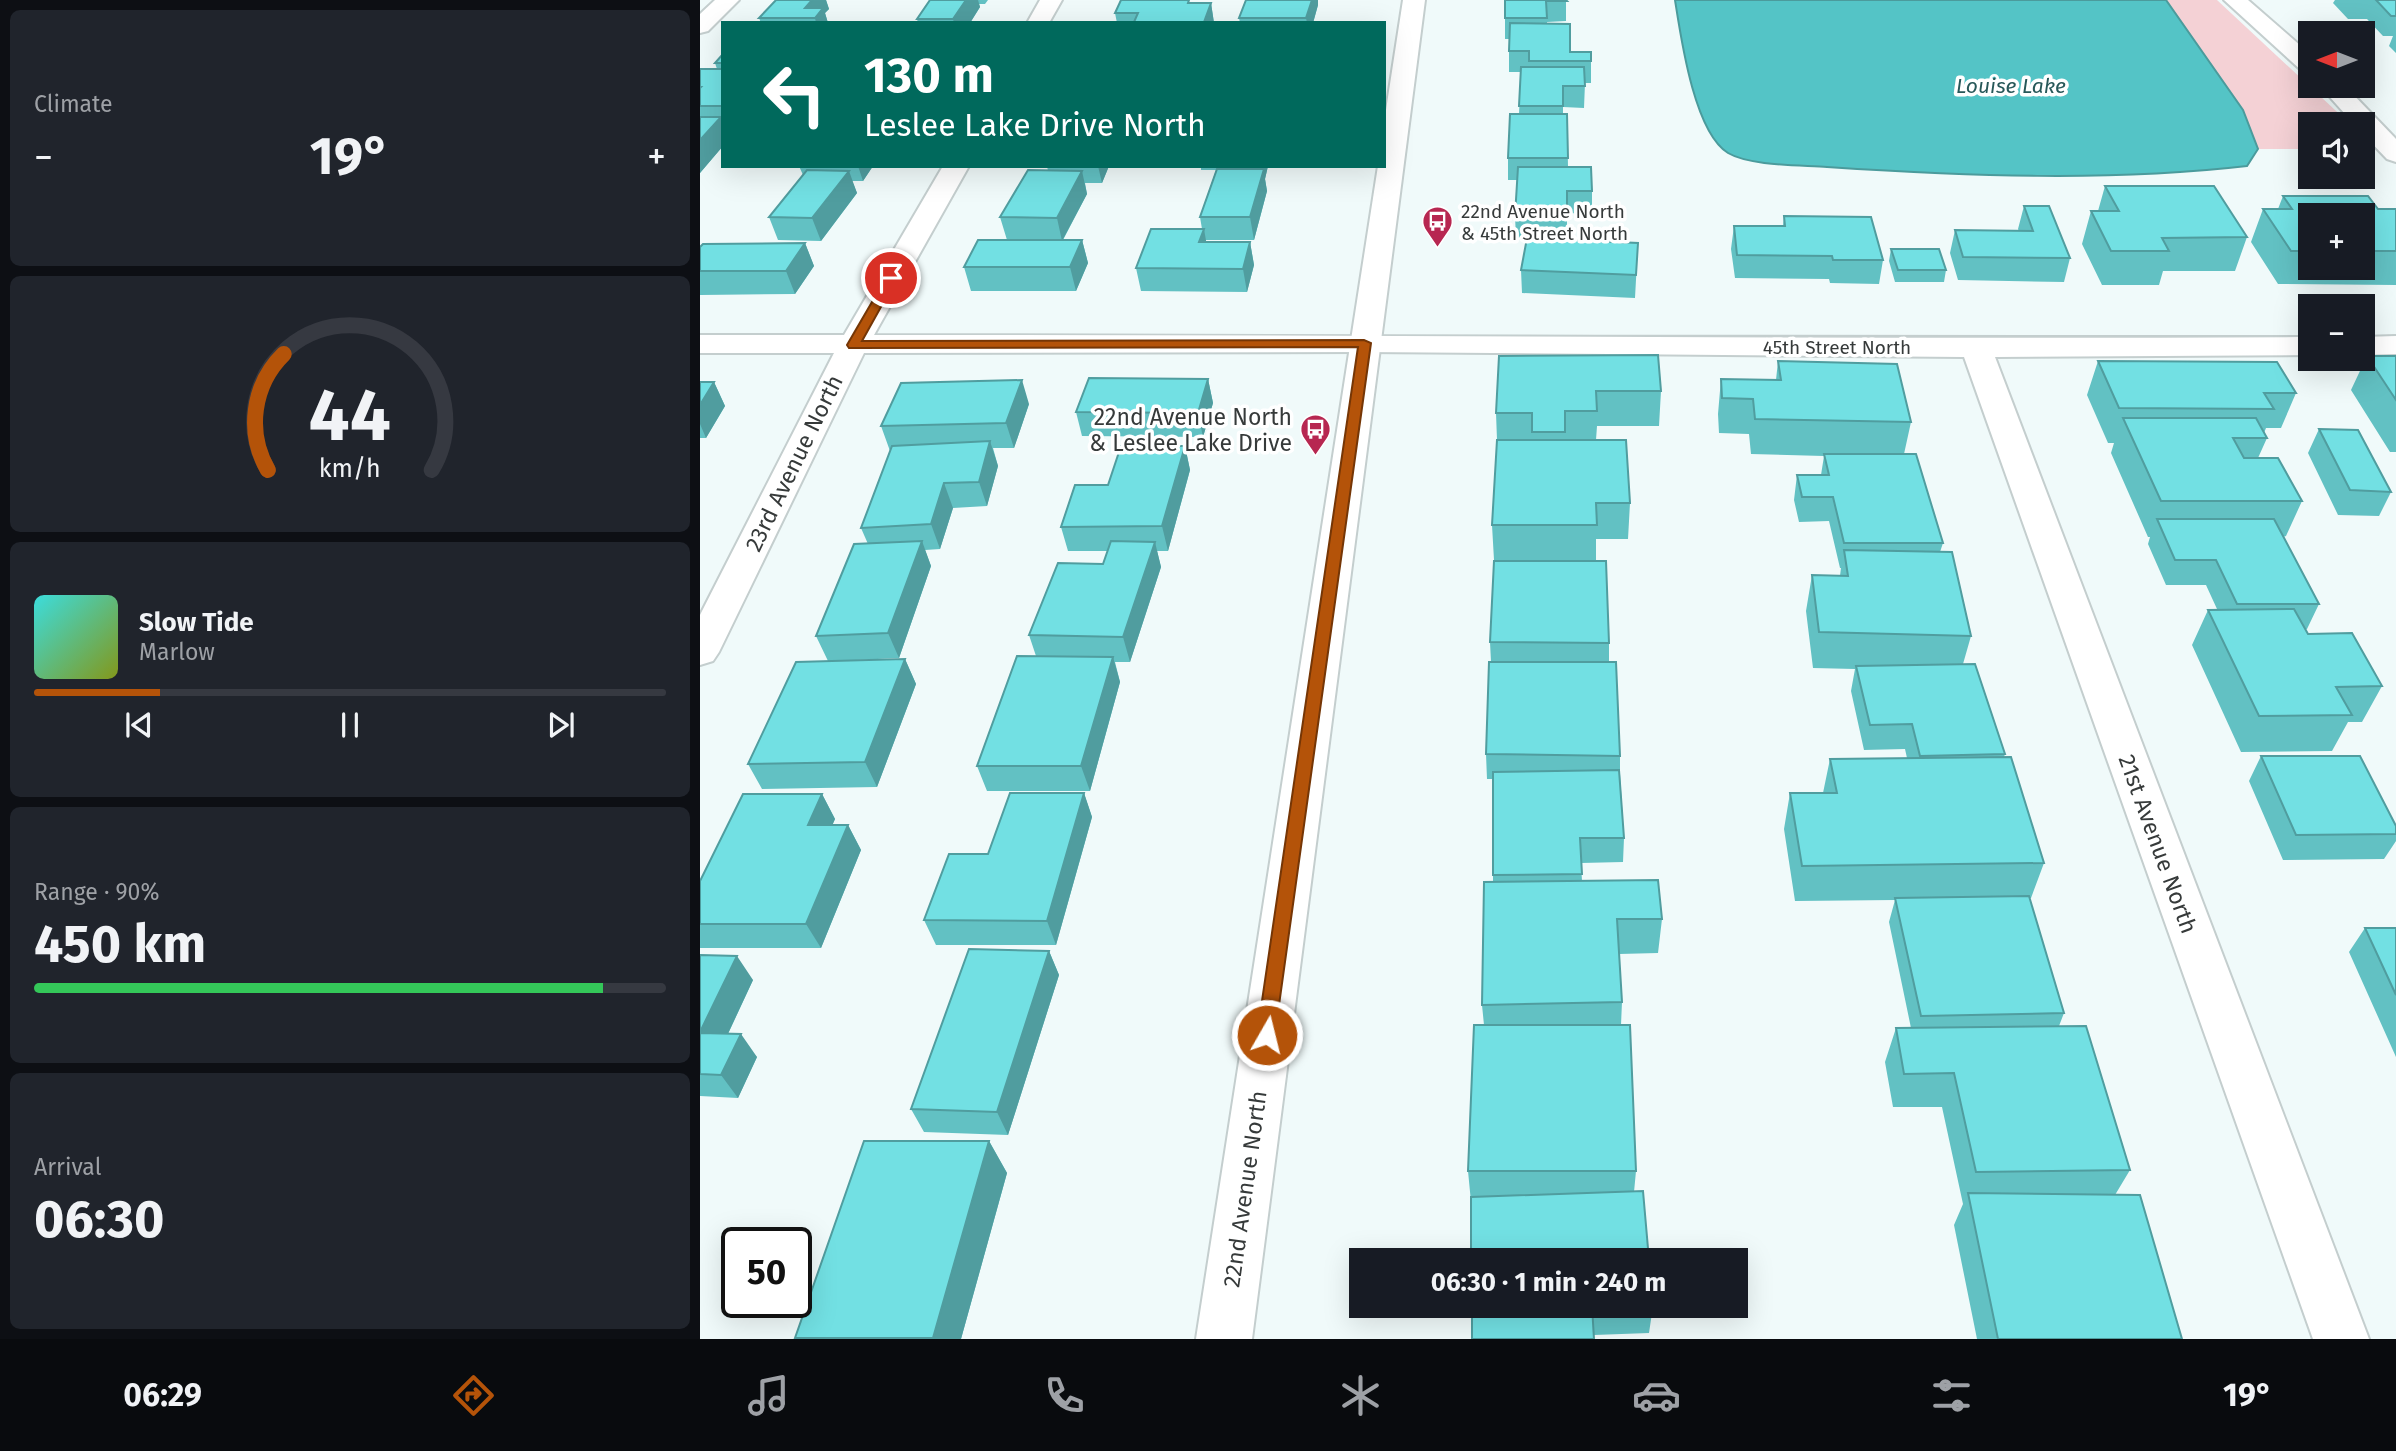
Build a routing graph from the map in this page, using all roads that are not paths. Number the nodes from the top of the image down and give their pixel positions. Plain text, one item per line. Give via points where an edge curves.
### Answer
1 (727, 0) edge
2 (1051, 0) edge
3 (1414, 0) edge
4 (2235, 0) edge
5 (1039, 21) edge
6 (700, 26) edge
7 (2298, 55) edge
8 (2343, 98) edge
9 (2396, 154) edge
10 (955, 168) edge
11 (1364, 343) junction
12 (700, 344) edge
13 (853, 345) junction
14 (2375, 345) edge
15 (2396, 345) edge
16 (2298, 346) edge
17 (1976, 348) junction
18 (700, 652) edge
19 (1224, 1339) edge
20 (2341, 1339) edge

1 - 6 street
2 - 5 street
3 - 11 street, 22nd Avenue North
4 - 7 street
8 - 9 street
10 - 13 street, 23rd Avenue North
11 - 13 street, 45th Street North
11 - 17 street, 45th Street North
11 - 19 street, 22nd Avenue North
12 - 13 street, 45th Street North
13 - 18 street, 23rd Avenue North
14 - 15 street
16 - 17 street, 45th Street North
17 - 20 street, 21st Avenue North

